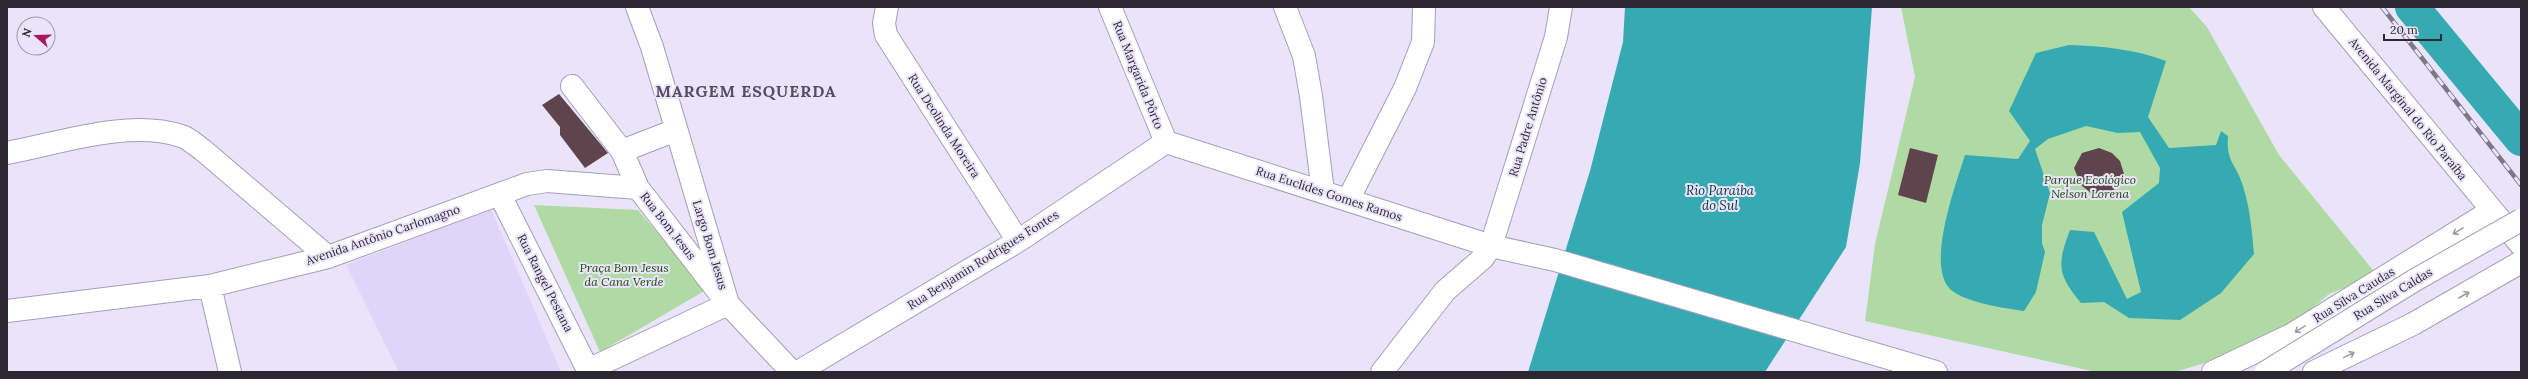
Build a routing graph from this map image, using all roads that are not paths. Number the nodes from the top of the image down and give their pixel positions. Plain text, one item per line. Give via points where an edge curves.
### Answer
1 (637, 7) edge
2 (887, 7) edge
3 (1110, 7) edge
4 (1285, 7) edge
5 (1424, 7) edge
6 (1561, 7) edge
7 (2324, 7) edge
8 (572, 86) dead end
9 (676, 130) junction
10 (1166, 142) junction
11 (622, 151) junction
12 (7, 153) edge
13 (638, 188) junction
14 (1323, 192) junction
15 (500, 194) junction
16 (1348, 200) junction
17 (2491, 211) junction
18 (2521, 220) edge
19 (1018, 240) junction
20 (2521, 245) edge
21 (1491, 246) junction
22 (328, 257) junction
23 (2521, 262) edge
24 (210, 286) junction
25 (728, 304) junction
26 (7, 311) edge
27 (589, 371) edge
28 (230, 372) edge
29 (792, 372) edge
30 (798, 372) edge
31 (1382, 372) edge
32 (1936, 372) edge
33 (2213, 372) edge
34 (2266, 372) edge
35 (2314, 372) edge

1 - 9 street, Largo Bom Jesus
2 - 19 street, Rua Deolinda Moreira via 884,23 886,35
3 - 10 street, Rua Margarida Pôrto
4 - 14 street via 1304,56
5 - 16 street via 1423,42 1408,81
6 - 21 street, Rua Padre Antônio via 1556,36
7 - 17 street, Avenida Marginal do Rio Paraíba
8 - 11 street
9 - 11 street
9 - 25 street, Largo Bom Jesus
10 - 14 street, Rua Euclides Gomes Ramos
10 - 19 street, Rua Benjamin Rodrigues Fontes
11 - 13 street
12 - 22 street via 128,130 156,130 183,136
13 - 15 street, Avenida Antônio Carlomagno via 547,181 527,184
13 - 25 street, Rua Bom Jesus
14 - 16 street, Rua Euclides Gomes Ramos
15 - 22 street, Avenida Antônio Carlomagno
15 - 27 street, Rua Rangel Pestana
16 - 21 street, Rua Euclides Gomes Ramos
17 - 20 street, Avenida Marginal do Rio Paraíba
17 -> 33 street, Rua Silva Caudas via 2291,334
18 - 34 street, Rua Silva Caldas, bridge via 2415,280
19 - 30 street, Rua Benjamin Rodrigues Fontes
21 - 31 street via 1483,258 1446,291
21 - 32 street, Rua Euclides Gomes Ramos via 1555,260
22 - 24 street, Avenida Antônio Carlomagno
35 -> 23 street via 2413,324
24 - 26 street, Avenida Antônio Carlomagno
24 - 28 street
25 - 27 street, Largo Bom Jesus
25 - 29 street, Rua Bom Jesus

